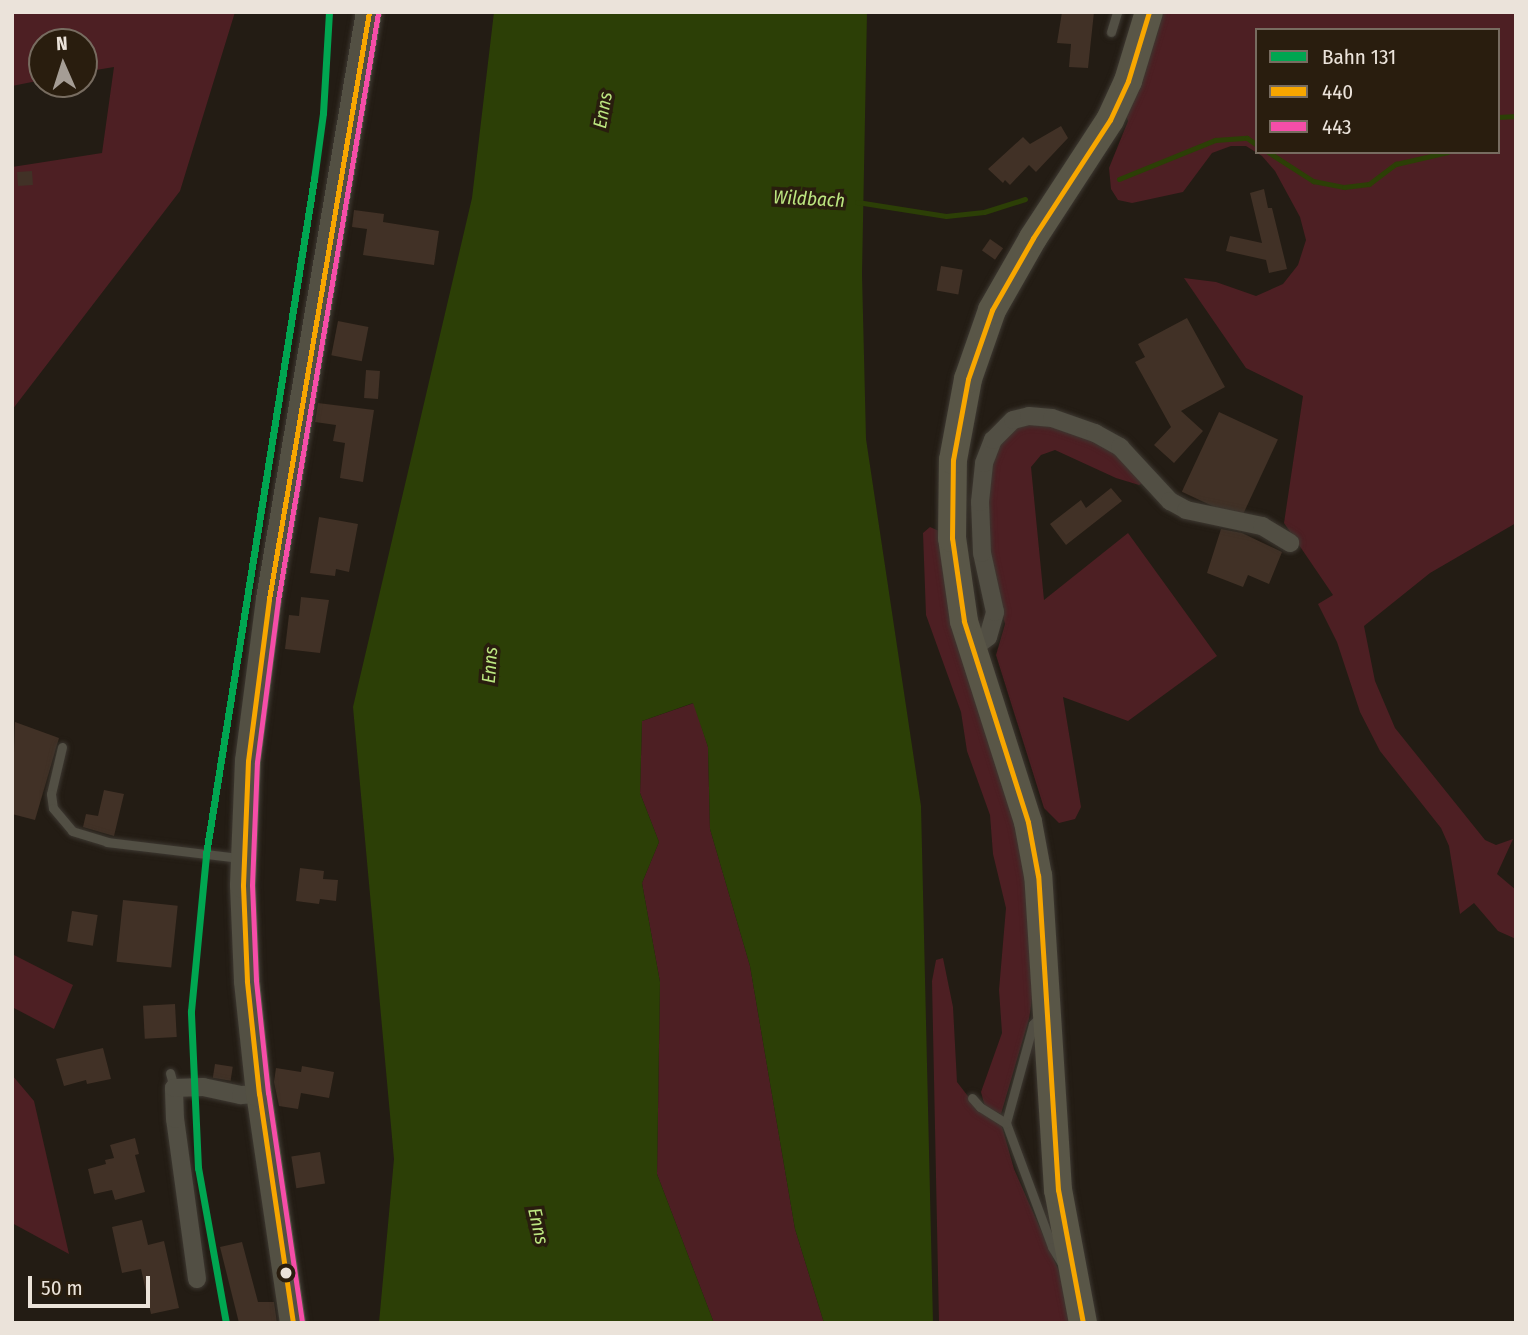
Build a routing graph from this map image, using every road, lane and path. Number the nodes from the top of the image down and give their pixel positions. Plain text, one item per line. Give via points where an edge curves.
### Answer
1 (369, 12) edge
2 (1117, 12) edge
3 (1149, 12) edge
4 (1111, 32) dead end
5 (1290, 543) dead end
6 (972, 649) junction
7 (62, 747) dead end
8 (244, 858) junction
9 (1046, 1013) junction
10 (258, 1094) junction
11 (972, 1098) dead end
12 (1006, 1123) junction
13 (1072, 1275) junction
14 (197, 1279) dead end
15 (293, 1323) edge
16 (1083, 1323) edge

1 - 8 street via 253,707
2 - 4 lane
3 - 6 main road via 1132,71 1110,120 1010,275 992,310 968,379 958,420 951,499 957,583
5 - 6 street via 1262,526 1186,510 1170,500 1120,447 1095,433 1052,418 1029,416 1013,421 993,440 984,463 979,502 982,553 995,612 988,638
6 - 9 main road via 1028,822 1040,889
7 - 8 lane via 51,794 53,808 72,831 107,842
8 - 10 street via 247,981
9 - 12 lane via 1033,1024
9 - 13 main road via 1058,1190
10 - 14 street via 241,1095 172,1081
10 - 15 street
11 - 12 lane
12 - 13 lane via 1052,1247
13 - 16 main road

